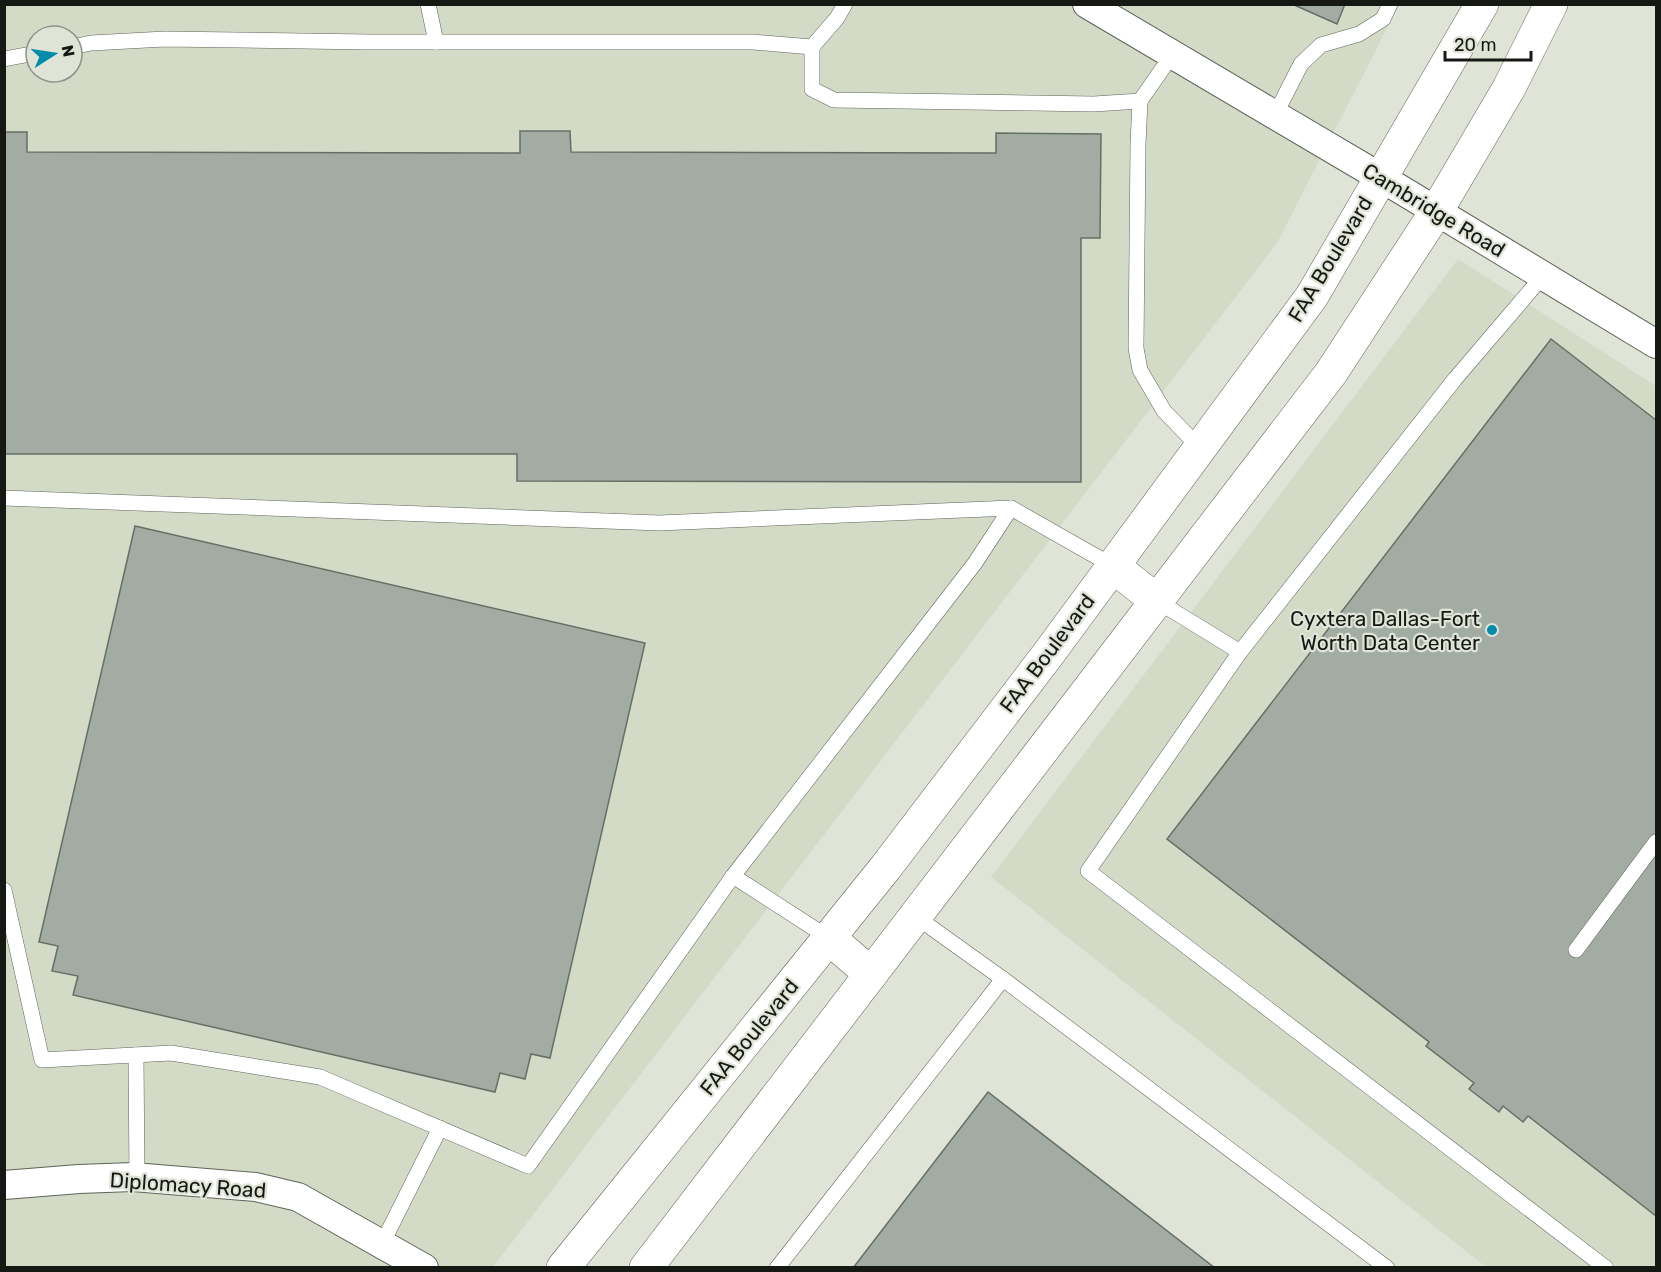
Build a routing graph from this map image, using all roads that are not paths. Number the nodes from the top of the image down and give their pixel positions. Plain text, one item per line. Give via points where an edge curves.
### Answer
1 (428, 4) edge
2 (845, 4) edge
3 (1086, 4) edge
4 (1390, 4) edge
5 (1482, 4) edge
6 (1551, 4) edge
7 (436, 42) junction
8 (84, 44) edge
9 (812, 47) junction
10 (24, 55) edge
11 (1172, 55) junction
12 (4, 59) edge
13 (1140, 101) junction
14 (1275, 116) junction
15 (1380, 177) junction
16 (1436, 212) junction
17 (1543, 276) junction
18 (1656, 344) edge
19 (1200, 448) junction
20 (4, 498) edge
21 (1011, 508) junction
22 (1113, 566) junction
23 (1157, 601) junction
24 (1240, 652) junction
25 (1656, 842) edge
26 (733, 876) junction
27 (4, 890) edge
28 (915, 916) junction
29 (829, 938) junction
30 (1576, 950) dead end
31 (872, 974) junction
32 (1003, 979) junction
33 (136, 1055) junction
34 (440, 1128) junction
35 (137, 1178) junction
36 (4, 1185) edge
37 (382, 1244) junction
38 (424, 1268) edge
39 (563, 1268) edge
40 (646, 1268) edge
41 (777, 1268) edge
42 (1387, 1268) edge
43 (1606, 1268) edge

1 - 7 lane
2 - 9 lane
3 - 11 street, Cambridge Road
4 - 14 lane via 1383,19 1359,34 1321,45 1301,64
5 - 15 street, FAA Boulevard
6 - 16 street via 1509,88
7 - 8 lane via 165,39
7 - 9 lane via 753,42
9 - 13 lane via 812,89 834,100 1094,104
10 - 12 lane
11 - 13 lane
11 - 14 street, Cambridge Road
13 - 19 lane via 1136,348 1140,370 1164,411
14 - 15 street, Cambridge Road
15 - 16 street, Cambridge Road
15 - 19 street, FAA Boulevard via 1312,296
16 - 17 street, Cambridge Road
16 - 23 street via 1332,373
17 - 18 street, Cambridge Road
17 - 24 lane via 1455,379
19 - 22 street, FAA Boulevard
20 - 21 lane via 658,523
21 - 22 lane
21 - 26 lane via 975,563
22 - 23 street
22 - 29 street, FAA Boulevard
23 - 24 lane
23 - 28 street
24 - 43 lane via 1088,871
25 - 30 lane
26 - 29 lane
26 - 34 lane via 528,1166
27 - 33 lane via 42,1060
28 - 31 street
28 - 32 lane
29 - 31 street
29 - 39 street, FAA Boulevard
31 - 40 street
32 - 41 lane
32 - 42 lane
33 - 34 lane via 171,1053 320,1077
33 - 35 lane
34 - 37 lane
35 - 36 street, Diplomacy Road
35 - 37 street, Diplomacy Road via 256,1187 298,1197
37 - 38 street, Diplomacy Road

